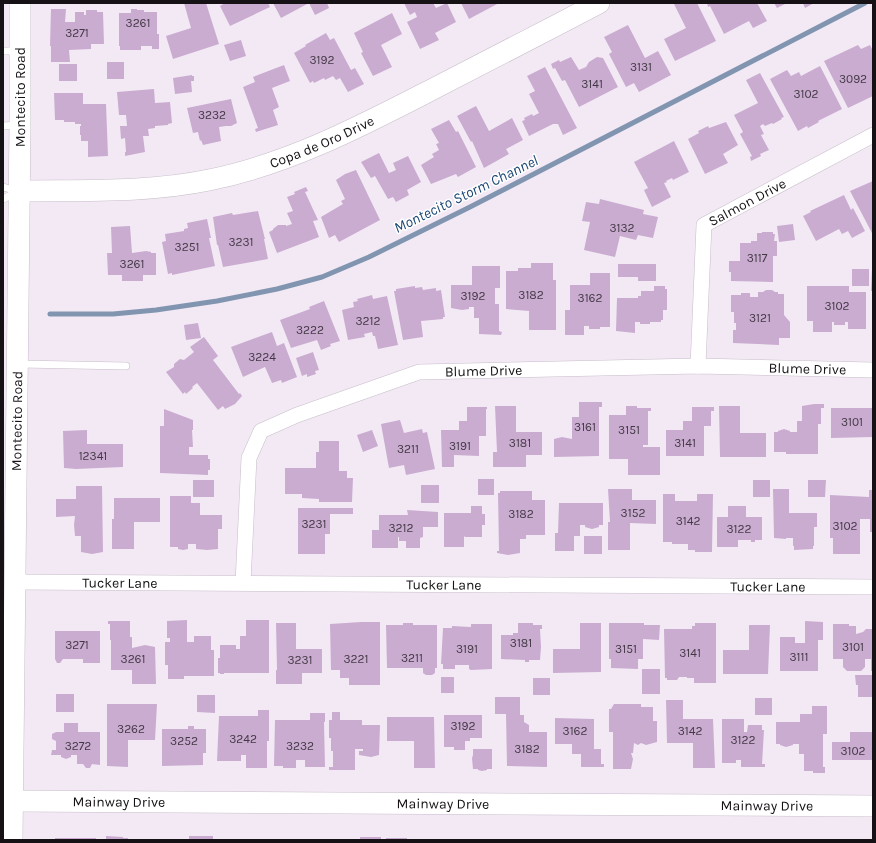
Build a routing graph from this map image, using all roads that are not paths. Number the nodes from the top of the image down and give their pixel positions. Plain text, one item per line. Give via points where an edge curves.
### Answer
1 (20, 3) edge
2 (599, 3) edge
3 (11, 51) edge
4 (11, 125) edge
5 (873, 135) edge
6 (8, 192) edge
7 (18, 364) junction
8 (126, 366) dead end
9 (698, 366) junction
10 (873, 370) edge
11 (15, 582) junction
12 (242, 583) junction
13 (873, 587) edge
14 (8, 761) edge
15 (8, 802) edge
16 (873, 806) edge
17 (12, 840) edge

1 - 3 street, Montecito Road
2 - 6 street, Copa de Oro Drive via 370,122 261,167 208,180 157,188
3 - 4 street, Montecito Road
4 - 6 street, Montecito Road
5 - 9 street, Salmon Drive via 704,224
6 - 7 street, Montecito Road
7 - 8 lane
7 - 11 street, Montecito Road
9 - 10 street, Blume Drive
9 - 12 street, Blume Drive via 419,372 297,415 261,431 249,458
11 - 12 street, Tucker Lane
11 - 14 street, Montecito Road
12 - 13 street, Tucker Lane
14 - 15 street, Montecito Road
15 - 16 street, Mainway Drive
15 - 17 street, Montecito Road

